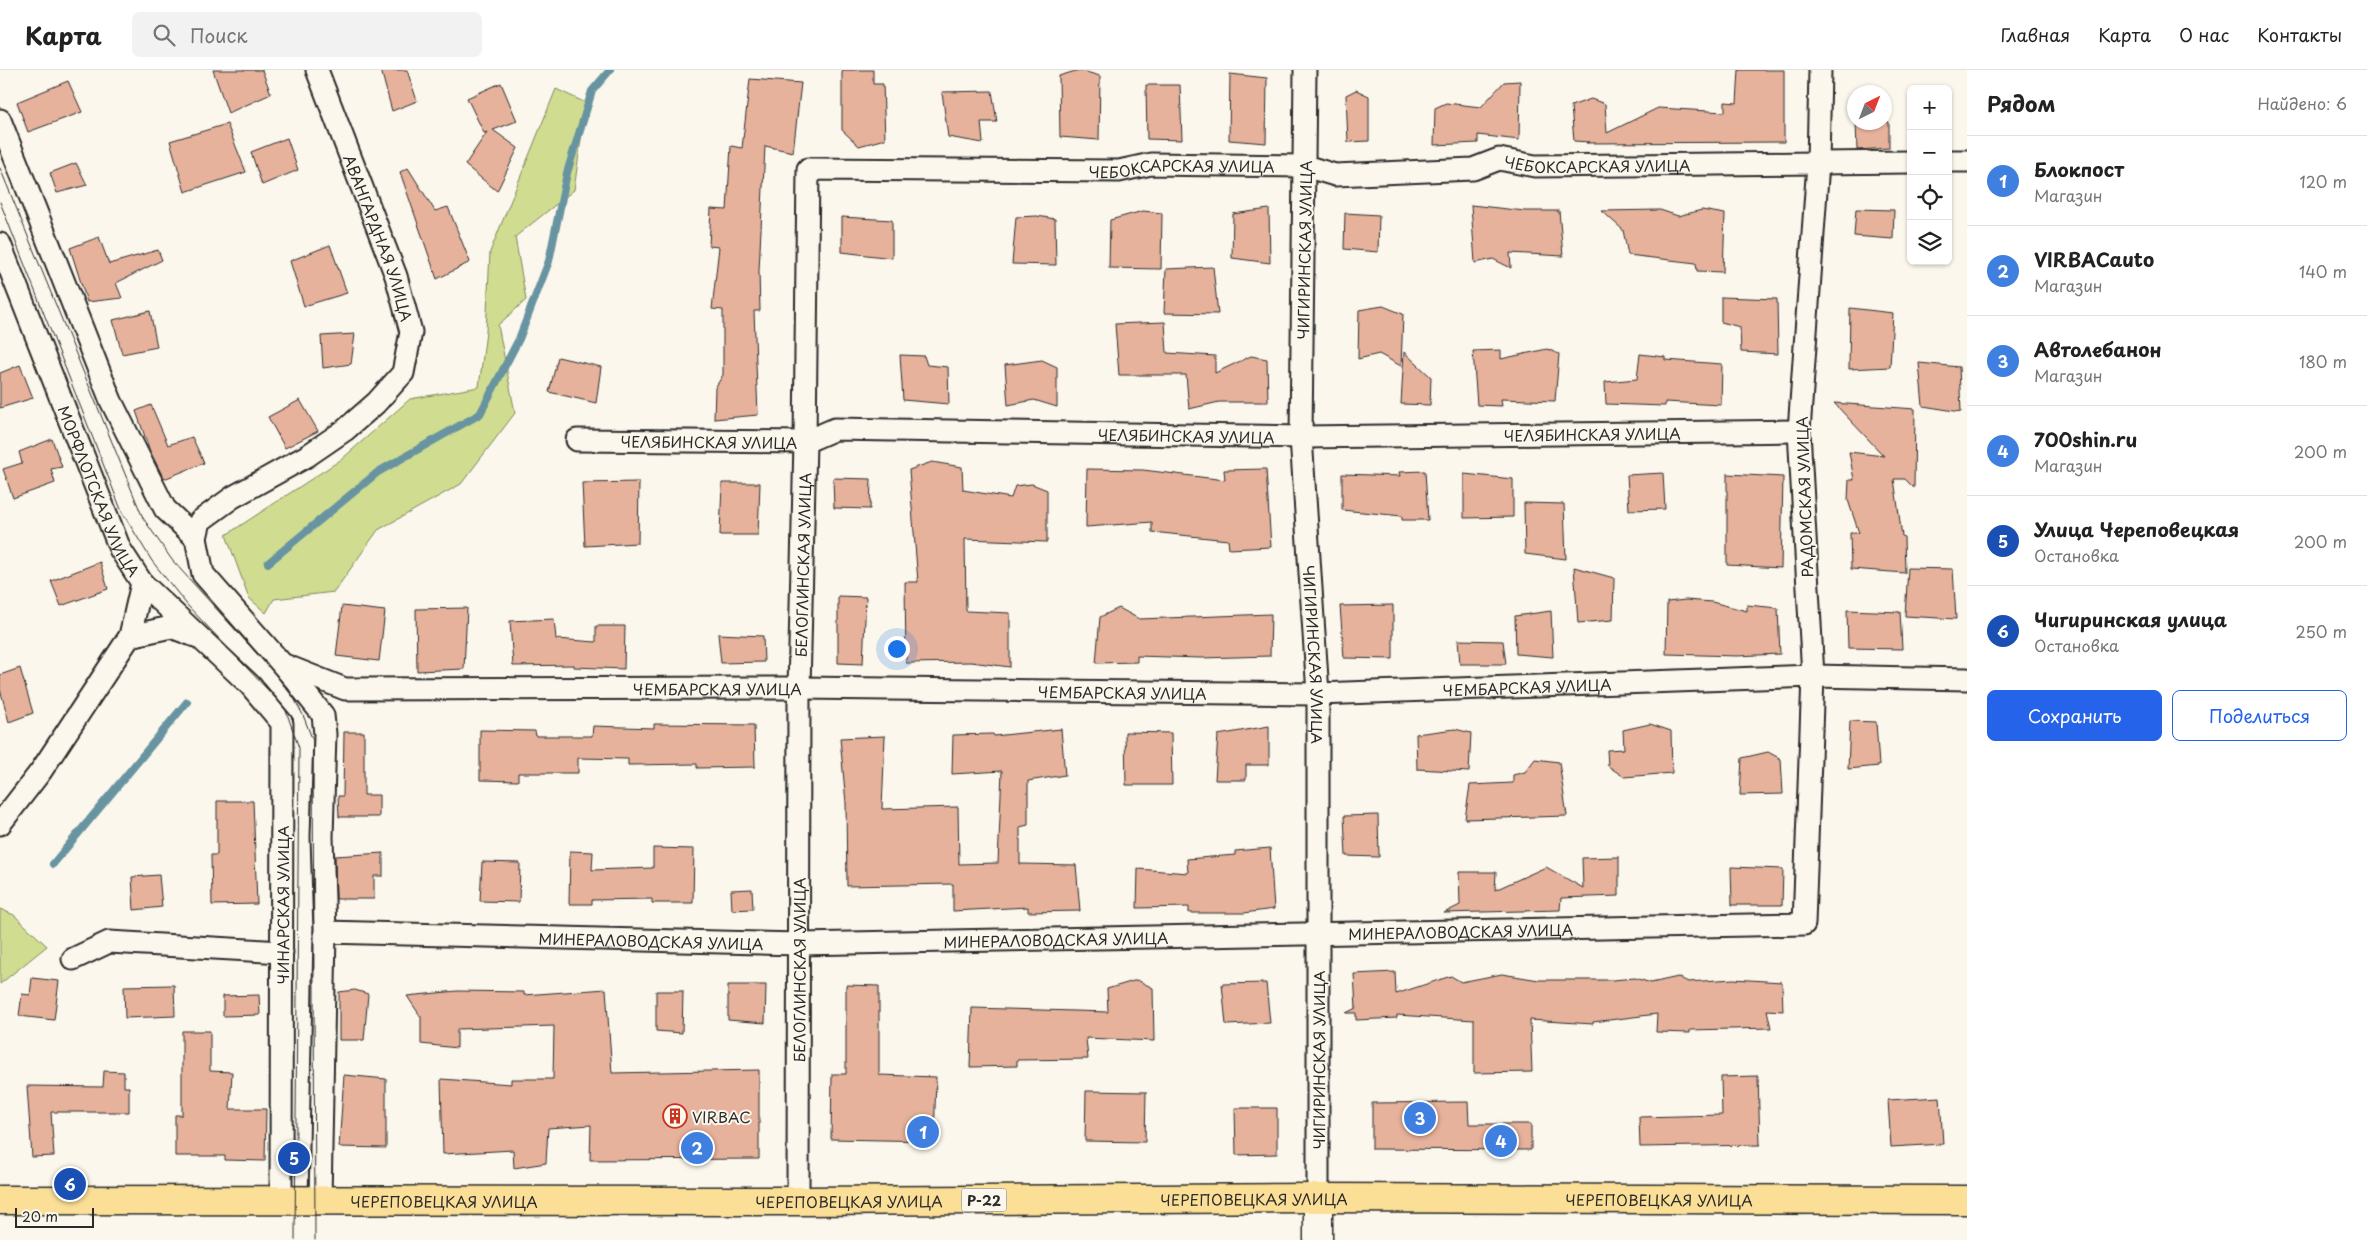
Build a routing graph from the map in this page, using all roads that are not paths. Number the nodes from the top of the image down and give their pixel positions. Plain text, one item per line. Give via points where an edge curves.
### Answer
1 (317, 70) edge
2 (1305, 70) edge
3 (1820, 70) edge
4 (0, 120) edge
5 (1967, 161) edge
6 (1907, 162) edge
7 (1952, 162) edge
8 (1818, 163) junction
9 (1305, 166) junction
10 (808, 169) joint
11 (0, 244) edge
12 (1800, 431) junction
13 (1301, 437) junction
14 (578, 440) dead end
15 (805, 442) junction
16 (196, 538) junction
17 (142, 583) junction
18 (130, 636) junction
19 (203, 640) junction
20 (282, 664) junction
21 (1813, 676) junction
22 (1967, 679) edge
23 (799, 688) junction
24 (1318, 694) junction
25 (0, 824) edge
26 (1804, 924) joint
27 (1318, 932) junction
28 (324, 940) junction
29 (800, 944) junction
30 (282, 952) junction
31 (73, 959) dead end
32 (1318, 1198) junction
33 (0, 1200) edge
34 (1967, 1200) edge
35 (281, 1201) junction
36 (320, 1201) junction
37 (798, 1201) junction
38 (1318, 1240) edge

1 - 16 street, АВАНГАРДНАЯ УЛИЦА via 396,276 411,332 403,373 345,430 307,456 233,497 200,521
2 - 9 street, ЧИГИРИНСКАЯ УЛИЦА
3 - 8 street, РАДОМСКАЯ УЛИЦА
4 - 16 street via 111,401 165,509
5 - 7 street
6 - 8 street, ЧЕБОКСАРСКАЯ УЛИЦА
8 - 9 street, ЧЕБОКСАРСКАЯ УЛИЦА via 1535,166 1499,159 1473,169 1335,175
8 - 12 street, РАДОМСКАЯ УЛИЦА
9 - 10 street, ЧЕБОКСАРСКАЯ УЛИЦА via 1152,164 1119,171
9 - 13 street, ЧИГИРИНСКАЯ УЛИЦА
10 - 15 street, БЕЛОГЛИНСКАЯ УЛИЦА
11 - 17 street, МОРФЛОТСКАЯ УЛИЦА via 120,549
12 - 13 street, ЧЕЛЯБИНСКАЯ УЛИЦА
12 - 21 street, РАДОМСКАЯ УЛИЦА
13 - 15 street, ЧЕЛЯБИНСКАЯ УЛИЦА via 835,429
13 - 24 street, ЧИГИРИНСКАЯ УЛИЦА
14 - 15 street, ЧЕЛЯБИНСКАЯ УЛИЦА
15 - 23 street, БЕЛОГЛИНСКАЯ УЛИЦА
16 - 20 street via 203,574
17 - 18 street, МОРФЛОТСКАЯ УЛИЦА
17 - 19 street, ЧИНАРСКАЯ УЛИЦА
18 - 19 street via 171,628
18 - 25 street, МОРФЛОТСКАЯ УЛИЦА via 41,771
19 - 30 street, ЧИНАРСКАЯ УЛИЦА via 250,685 282,723
20 - 23 street, ЧЕМБАРСКАЯ УЛИЦА via 346,689
20 - 28 street via 323,715
21 - 22 street, ЧЕМБАРСКАЯ УЛИЦА
21 - 24 street, ЧЕМБАРСКАЯ УЛИЦА
21 - 26 street, РАДОМСКАЯ УЛИЦА
23 - 24 street, ЧЕМБАРСКАЯ УЛИЦА
23 - 29 street, БЕЛОГЛИНСКАЯ УЛИЦА
24 - 27 street, ЧИГИРИНСКАЯ УЛИЦА
26 - 27 street, МИНЕРАЛОВОДСКАЯ УЛИЦА
27 - 29 street, МИНЕРАЛОВОДСКАЯ УЛИЦА
27 - 32 street, ЧИГИРИНСКАЯ УЛИЦА
28 - 29 street, МИНЕРАЛОВОДСКАЯ УЛИЦА
28 - 36 street
29 - 37 street, БЕЛОГЛИНСКАЯ УЛИЦА
30 - 31 street via 109,942
30 - 35 street, ЧИНАРСКАЯ УЛИЦА
32 - 34 highway, ЧЕРЕПОВЕЦКАЯ УЛИЦА / Р-22
32 - 37 highway, ЧЕРЕПОВЕЦКАЯ УЛИЦА / Р-22
32 - 38 street, ЧИГИРИНСКАЯ УЛИЦА
33 - 35 highway, ЧЕРЕПОВЕЦКАЯ УЛИЦА / Р-22
35 - 36 highway, ЧЕРЕПОВЕЦКАЯ УЛИЦА / Р-22
36 - 37 highway, ЧЕРЕПОВЕЦКАЯ УЛИЦА / Р-22

